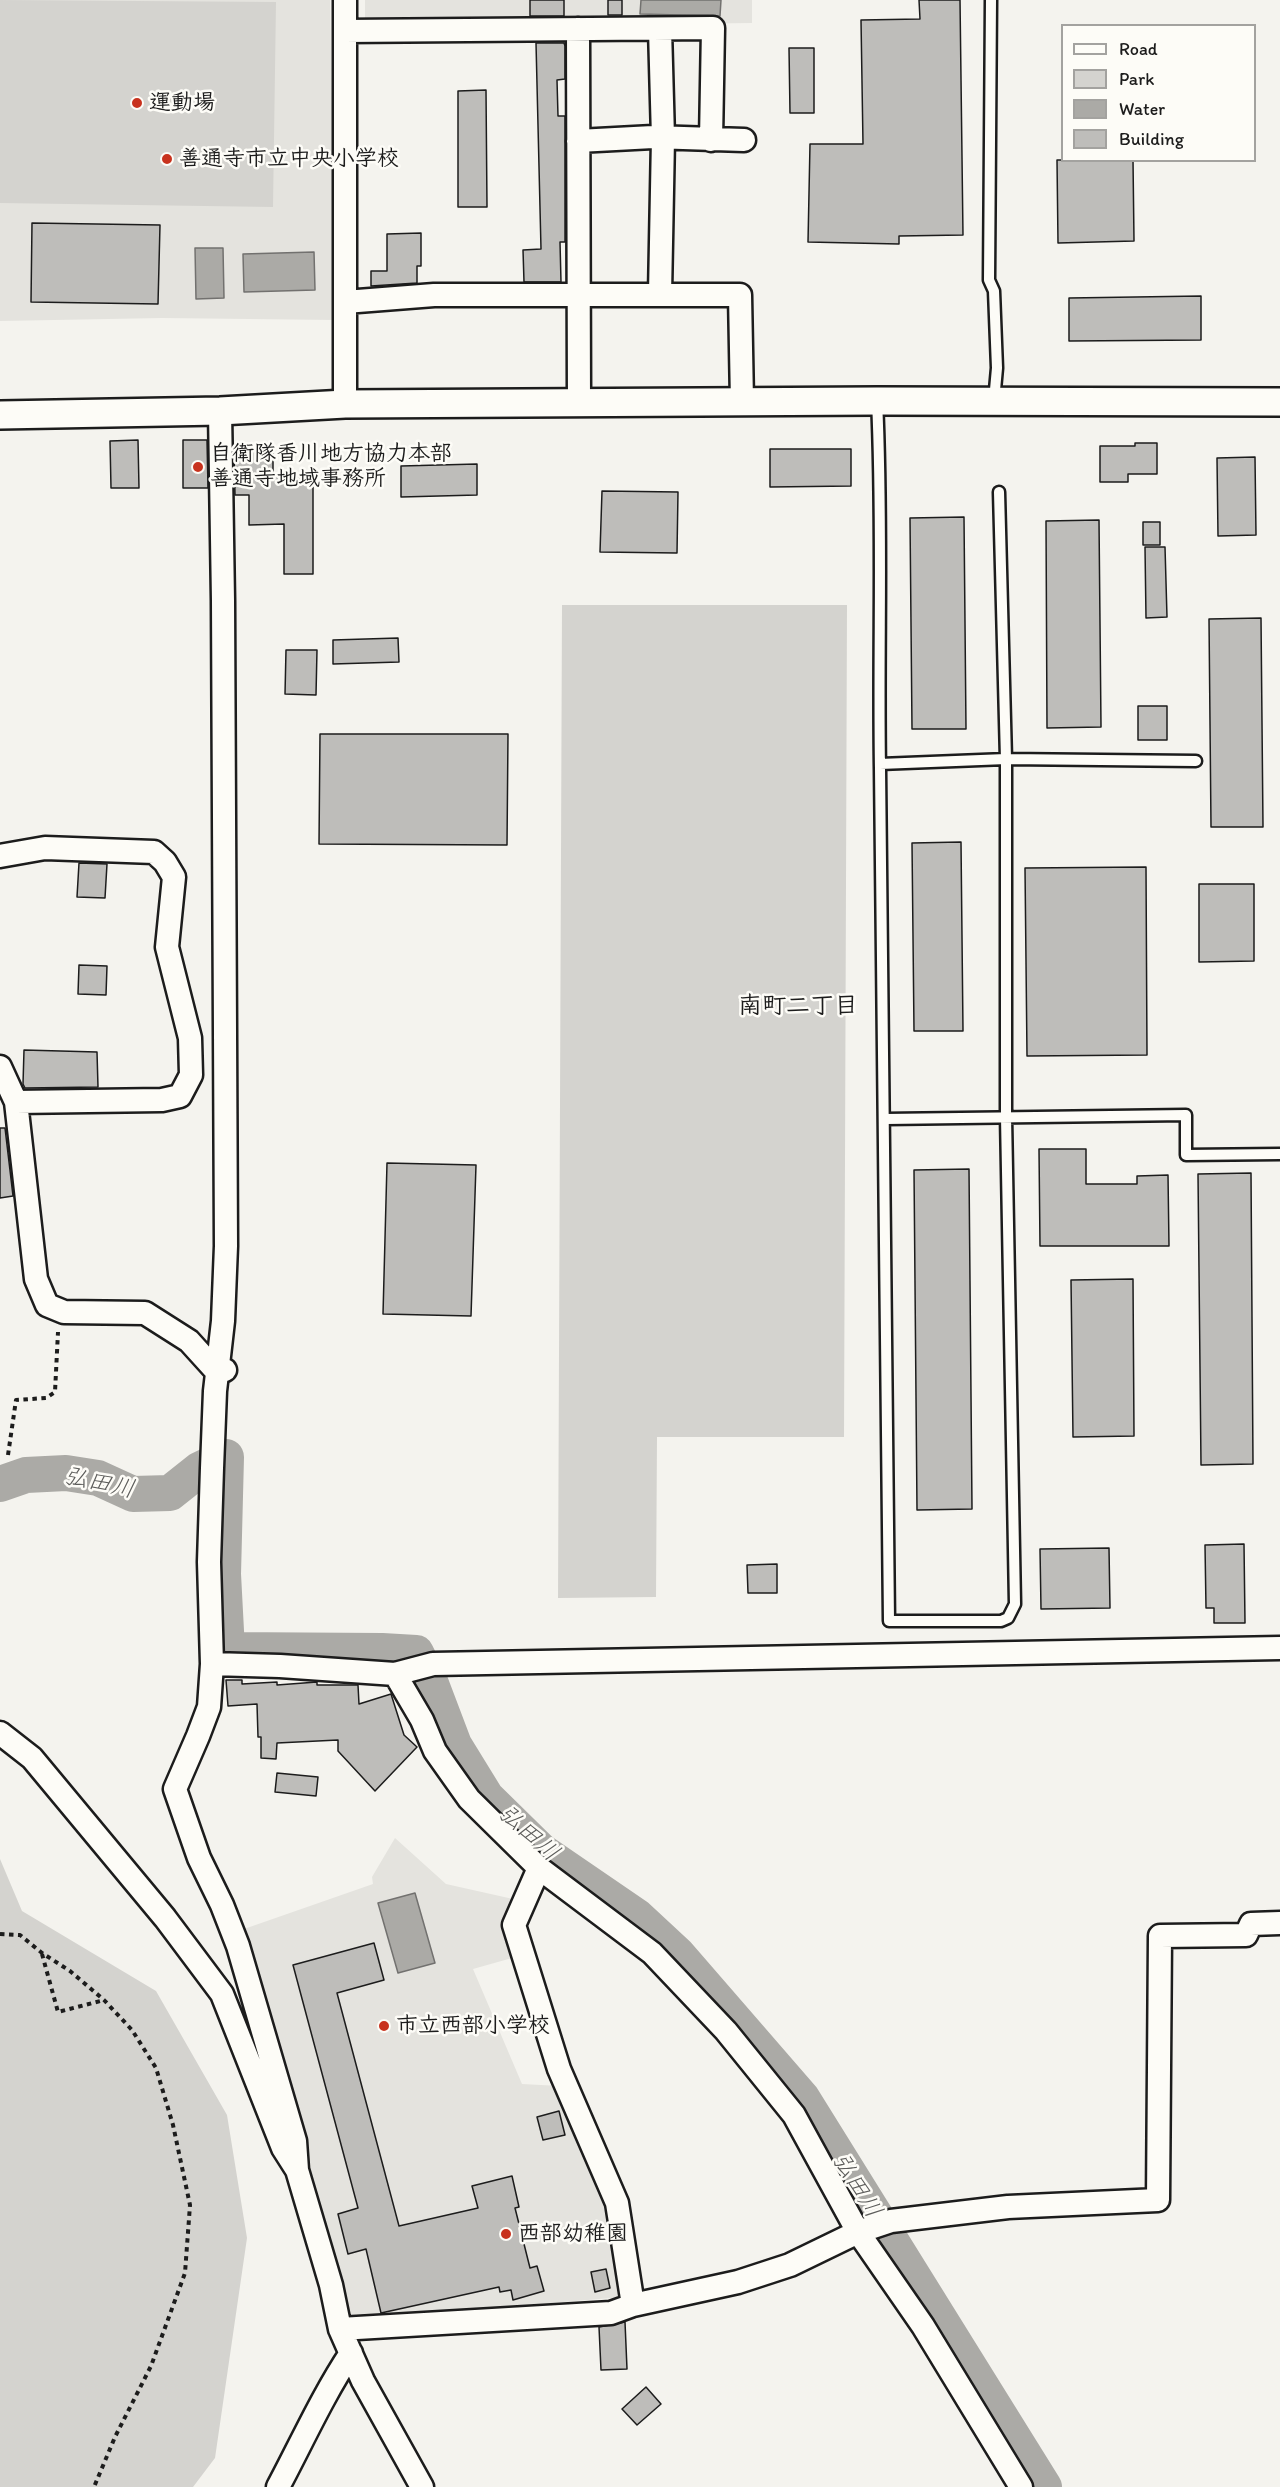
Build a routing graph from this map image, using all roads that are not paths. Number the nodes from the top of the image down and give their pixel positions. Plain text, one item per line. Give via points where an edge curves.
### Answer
1 (345, 0) edge
2 (991, 0) edge
3 (660, 28) junction
4 (578, 29) junction
5 (345, 32) junction
6 (663, 138) junction
7 (711, 140) junction
8 (744, 140) dead end
9 (578, 141) junction
10 (579, 294) junction
11 (660, 294) junction
12 (345, 302) junction
13 (877, 401) junction
14 (994, 401) junction
15 (742, 402) junction
16 (1280, 402) edge
17 (579, 403) junction
18 (345, 404) junction
19 (220, 411) junction
20 (0, 415) edge
21 (999, 492) dead end
22 (1006, 759) junction
23 (1196, 761) dead end
24 (880, 764) junction
25 (0, 856) edge
26 (0, 1067) edge
27 (16, 1102) junction
28 (1006, 1117) junction
29 (886, 1119) junction
30 (1280, 1154) edge
31 (226, 1369) junction
32 (1280, 1648) edge
33 (212, 1664) junction
34 (401, 1673) junction
35 (0, 1733) edge
36 (539, 1868) junction
37 (1280, 1923) edge
38 (297, 2170) junction
39 (864, 2230) junction
40 (633, 2305) junction
41 (340, 2329) junction
42 (351, 2353) junction
43 (278, 2487) edge
44 (422, 2487) edge
45 (1021, 2487) edge

1 - 5 street
2 - 14 lane via 989,280 994,291 998,368
3 - 4 street
3 - 6 street
3 - 7 street via 713,28
4 - 5 street
4 - 9 street
5 - 12 street
6 - 7 street
6 - 9 street
6 - 11 street
7 - 8 street
9 - 10 street
10 - 11 street
10 - 12 street via 434,295
10 - 17 street
11 - 15 street via 740,295
12 - 18 street
13 - 14 street
13 - 15 street
13 - 24 lane
14 - 16 street
15 - 17 street
17 - 18 street
18 - 19 street
19 - 20 street
19 - 31 street
21 - 22 lane
22 - 23 lane
22 - 24 lane
22 - 28 lane
24 - 29 lane
25 - 27 street via 45,848 154,852 165,862 174,877 167,947 190,1038 191,1075 180,1096 162,1100
26 - 27 street
27 - 31 street via 36,1279 47,1305 64,1312 145,1313
28 - 29 lane
28 - 29 lane via 1015,1604 1008,1618 1001,1621 889,1621
28 - 30 lane via 1186,1115 1186,1155
31 - 33 street via 208,1562
32 - 34 street via 433,1664
33 - 34 street
33 - 38 street via 208,1707 175,1789 199,1858 238,1946 295,2141
34 - 36 street via 435,1751 462,1789
35 - 38 street via 32,1758 165,1918 222,1994 283,2148
36 - 39 street via 652,1953 726,2031 794,2115
36 - 40 street via 514,1924 559,2069 617,2203
37 - 39 street via 1251,1924 1246,1935 1160,1936 1158,2200 1008,2207 891,2221
38 - 41 street
39 - 40 street via 790,2265 749,2279
39 - 45 street
40 - 41 street via 611,2313
41 - 42 street
42 - 43 street via 326,2390
42 - 44 street

